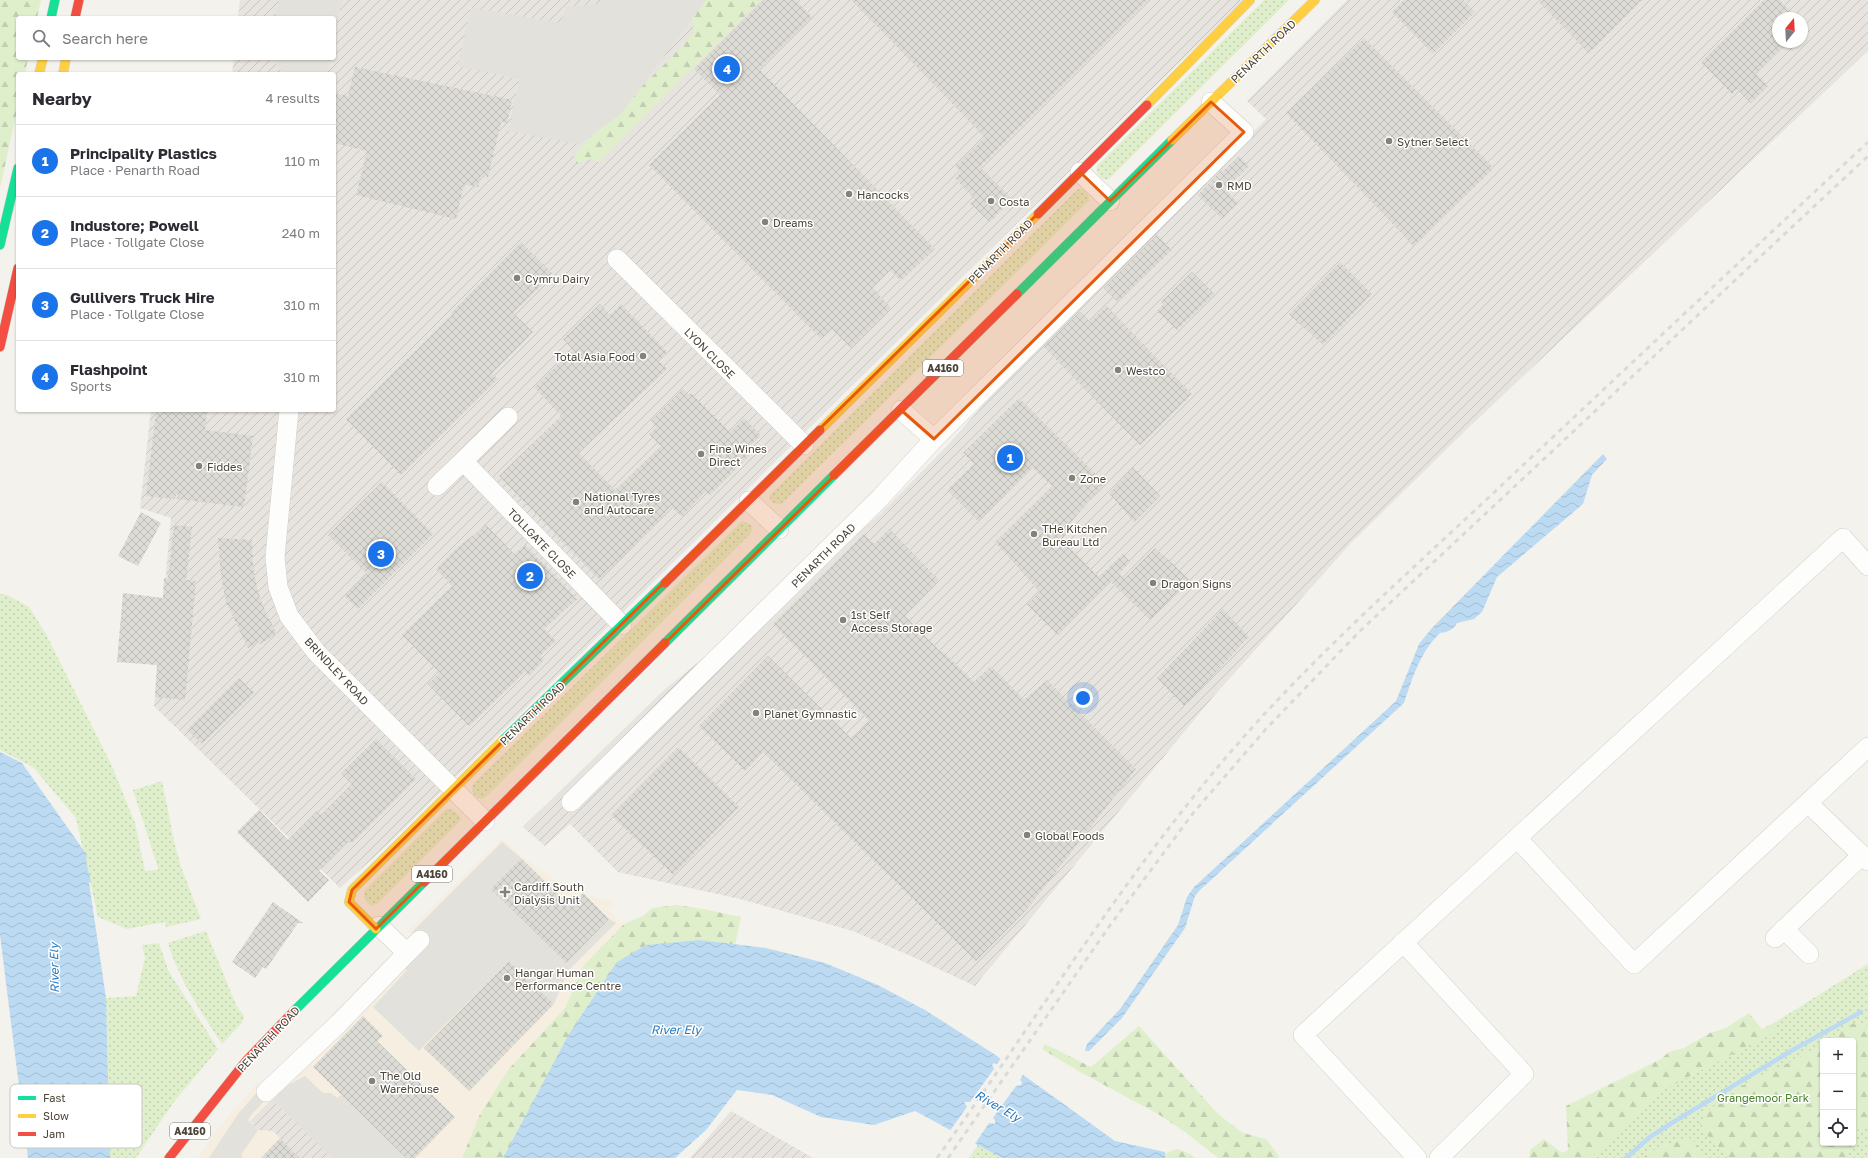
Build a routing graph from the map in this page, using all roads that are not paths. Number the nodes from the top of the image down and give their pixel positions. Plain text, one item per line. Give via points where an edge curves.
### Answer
1 (55, 0) edge
2 (79, 0) edge
3 (1250, 0) edge
4 (1315, 0) edge
5 (51, 16) edge
6 (75, 16) edge
7 (42, 60) edge
8 (66, 60) edge
9 (40, 72) edge
10 (63, 72) edge
11 (1211, 102) junction
12 (1080, 172) junction
13 (16, 177) edge
14 (1110, 201) junction
15 (0, 245) edge
16 (617, 259) dead end
17 (16, 277) edge
18 (0, 347) edge
19 (901, 410) junction
20 (289, 412) edge
21 (508, 417) dead end
22 (934, 439) junction
23 (804, 445) junction
24 (463, 461) junction
25 (437, 486) dead end
26 (749, 501) junction
27 (778, 529) junction
28 (1868, 566) edge
29 (622, 624) junction
30 (1868, 747) edge
31 (452, 790) junction
32 (571, 802) dead end
33 (1808, 803) junction
34 (485, 821) junction
35 (1517, 838) junction
36 (1865, 858) edge
37 (378, 928) junction
38 (1403, 942) junction
39 (1809, 954) dead end
40 (266, 1092) dead end
41 (169, 1158) edge
42 (1417, 1158) edge
43 (1439, 1158) edge

1 - 5 main road
2 - 6 main road
3 - 12 main road, PENARTH ROAD
4 - 11 main road, PENARTH ROAD / A4160
7 - 9 main road
8 - 10 main road
11 - 14 main road, PENARTH ROAD / A4160
11 - 22 street, PENARTH ROAD via 1244,132
12 - 14 street
12 - 23 main road, PENARTH ROAD
13 - 15 main road
14 - 19 main road, PENARTH ROAD / A4160
16 - 23 street, LYON CLOSE
17 - 18 main road
19 - 22 street
19 - 27 main road, PENARTH ROAD / A4160
20 - 31 street, BRINDLEY ROAD via 276,557 278,587 289,616 316,652
21 - 24 street
22 - 32 street, PENARTH ROAD via 880,498
23 - 26 main road, PENARTH ROAD
24 - 25 street
24 - 29 street, TOLLGATE CLOSE
26 - 27 street
26 - 29 main road, PENARTH ROAD
27 - 34 main road, PENARTH ROAD / A4160
28 - 35 street via 1843,538
29 - 31 main road, PENARTH ROAD
30 - 33 street
31 - 34 street, BRINDLEY ROAD
31 - 37 main road, PENARTH ROAD via 352,890 349,902
33 - 35 street via 1634,964
33 - 36 street
34 - 37 main road, PENARTH ROAD / A4160
35 - 38 street
36 - 39 street via 1779,934
37 - 40 street via 413,946 338,1024
37 - 41 main road, PENARTH ROAD / A4160 via 246,1061
38 - 42 street via 1302,1036
38 - 43 street via 1524,1074

